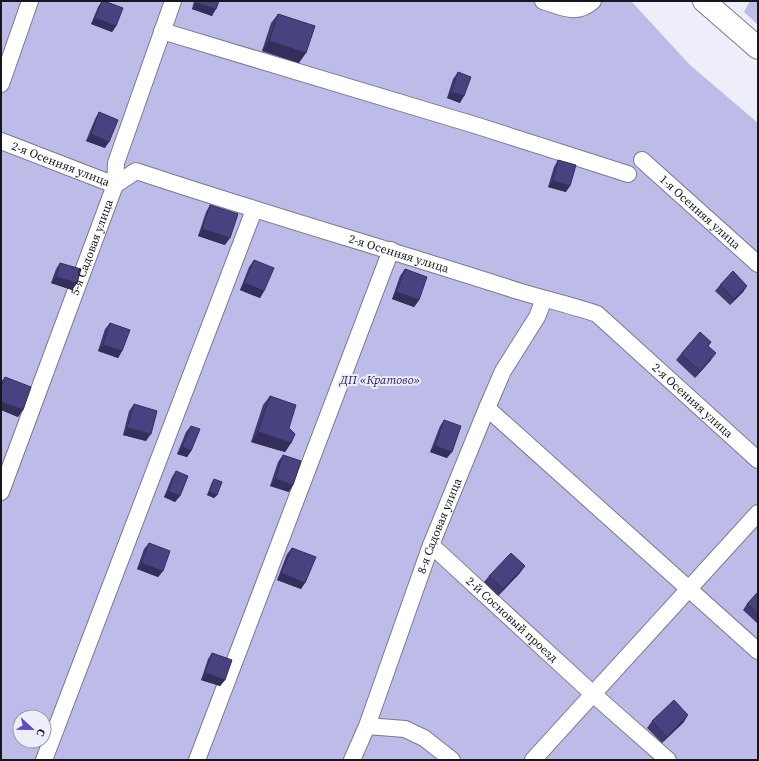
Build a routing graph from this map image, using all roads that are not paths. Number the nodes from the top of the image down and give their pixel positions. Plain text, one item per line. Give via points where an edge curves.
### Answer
1 (30, 1) edge
2 (173, 1) edge
3 (543, 1) edge
4 (593, 1) edge
5 (704, 1) edge
6 (162, 31) junction
7 (758, 48) edge
8 (1, 84) edge
9 (1, 141) edge
10 (642, 160) dead end
11 (628, 174) dead end
12 (115, 185) junction
13 (254, 210) junction
14 (391, 250) junction
15 (758, 264) edge
16 (544, 299) junction
17 (487, 408) junction
18 (758, 460) edge
19 (4, 475) edge
20 (1, 492) edge
21 (758, 514) edge
22 (431, 545) junction
23 (689, 590) junction
24 (758, 651) edge
25 (593, 694) junction
26 (367, 726) junction
27 (44, 760) edge
28 (197, 760) edge
29 (352, 760) edge
30 (452, 760) edge
31 (533, 760) edge
32 (668, 760) edge

1 - 8 street
2 - 6 street, 5-я Садовая улица
3 - 4 street via 574,10 586,8
5 - 7 main road
6 - 11 street
6 - 12 street, 5-я Садовая улица via 116,163
9 - 12 street, 2-я Осенняя улица
10 - 15 street, 1-я Осенняя улица
12 - 13 street, 2-я Осенняя улица via 136,171
12 - 19 street, 5-я Садовая улица
13 - 14 street, 2-я Осенняя улица
13 - 27 street
14 - 16 street, 2-я Осенняя улица
14 - 28 street
16 - 17 street, 8-я Садовая улица via 537,317 503,371
16 - 18 street, 2-я Осенняя улица via 597,314
17 - 22 street, 8-я Садовая улица
17 - 23 street
19 - 20 street, 5-я Садовая улица
21 - 23 street
22 - 25 street, 2-й Сосновый проезд
22 - 26 street, 8-я Садовая улица
23 - 24 street
23 - 25 street
25 - 31 street
25 - 32 street, 2-й Сосновый проезд
26 - 29 street, 8-я Садовая улица
26 - 30 street via 405,728 424,738

